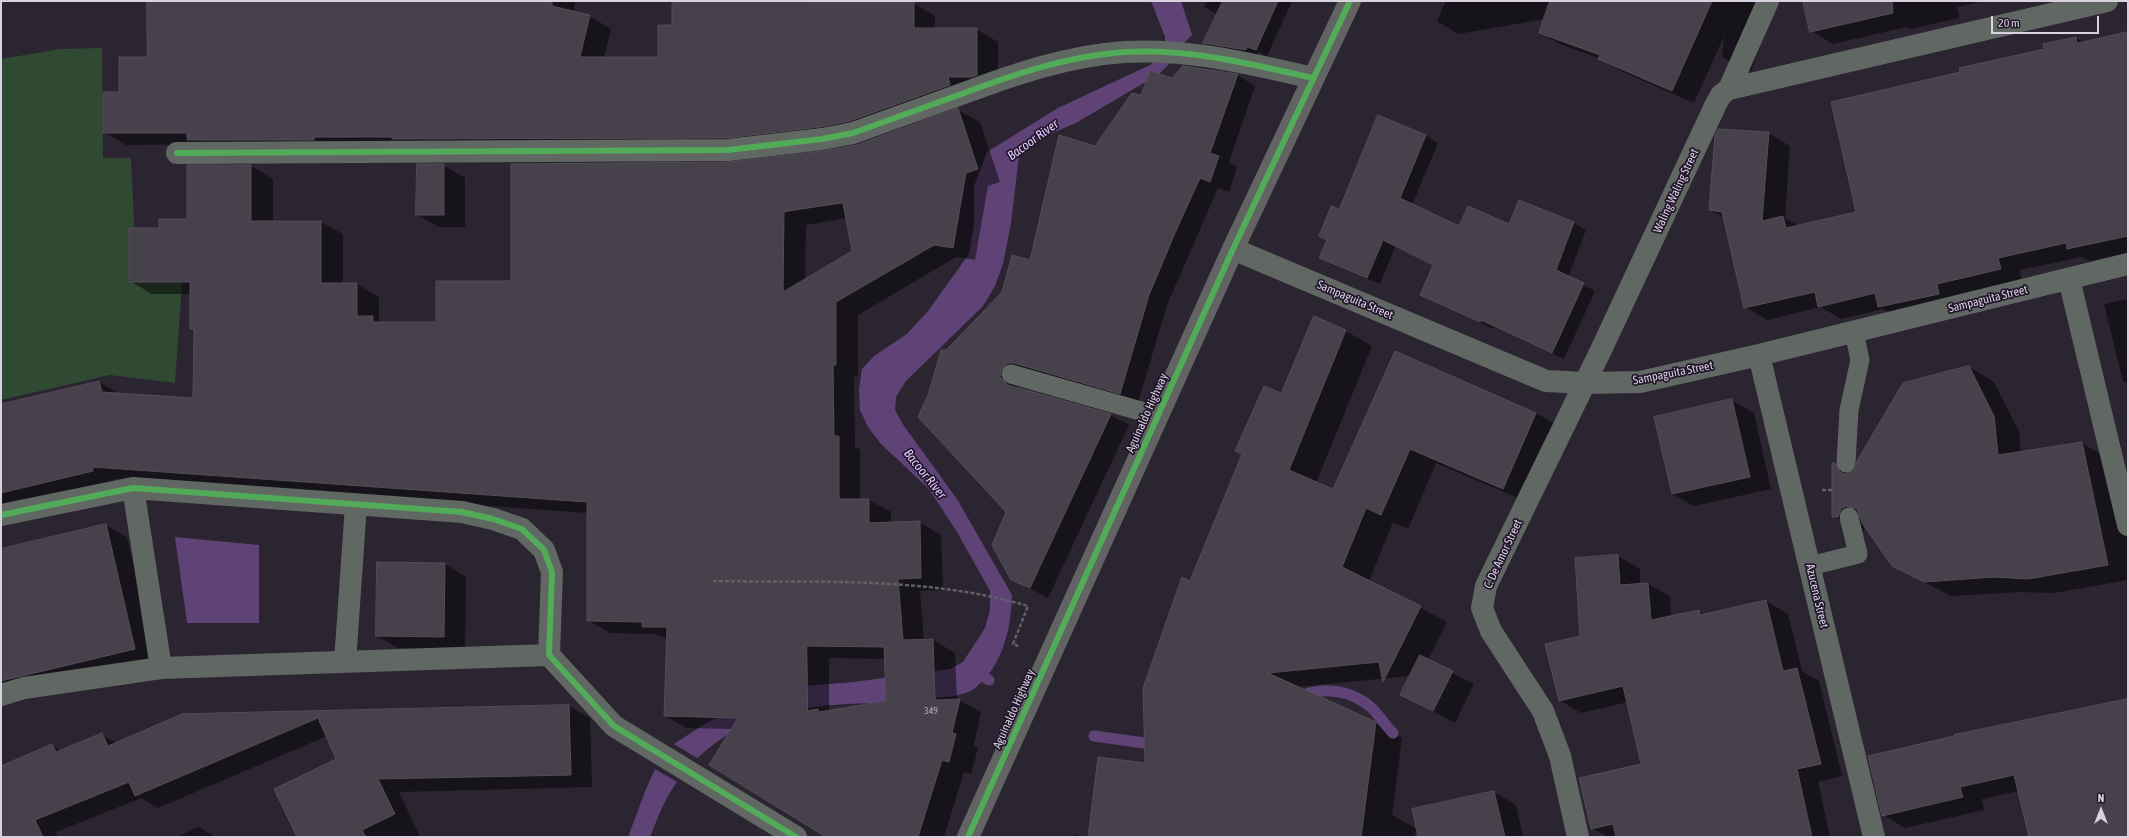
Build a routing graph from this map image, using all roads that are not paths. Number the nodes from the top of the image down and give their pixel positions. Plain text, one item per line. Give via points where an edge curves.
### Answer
1 (1350, 1) edge
2 (1768, 1) edge
3 (2107, 1) edge
4 (1313, 78) junction
5 (1729, 89) junction
6 (177, 153) dead end
7 (1234, 249) junction
8 (2128, 264) edge
9 (2069, 279) junction
10 (1854, 332) junction
11 (1760, 355) junction
12 (1011, 374) dead end
13 (1585, 383) junction
14 (1158, 416) junction
15 (1846, 463) dead end
16 (133, 488) junction
17 (356, 505) junction
18 (1, 515) edge
19 (1849, 516) dead end
20 (2128, 525) edge
21 (1810, 566) junction
22 (549, 655) junction
23 (345, 662) junction
24 (161, 668) junction
25 (1, 695) edge
26 (796, 837) edge
27 (968, 837) edge
28 (1578, 837) edge
29 (1874, 837) edge

1 - 4 highway, Aguinaldo Highway
2 - 5 street, Waling Waling Street
3 - 5 street
4 - 6 street via 1234,60 1182,53 1125,52 1045,65 852,133 728,150
4 - 7 highway, Aguinaldo Highway
5 - 13 street, Waling Waling Street via 1721,94 1716,104
7 - 13 street, Sampaguita Street via 1546,381
7 - 14 highway, Aguinaldo Highway
8 - 9 street, Sampaguita Street
9 - 10 street, Sampaguita Street
9 - 20 street
10 - 11 street, Sampaguita Street
10 - 15 lane via 1860,360 1849,410
11 - 13 street, Sampaguita Street via 1640,382
11 - 21 street, Azucena Street
12 - 14 lane
13 - 28 street, C. De Amor Street via 1486,586 1482,608 1491,631 1543,711 1560,756
14 - 27 highway, Aguinaldo Highway
16 - 17 street
16 - 18 street
16 - 24 street
17 - 22 street via 462,512 522,529 544,550 552,572
17 - 23 street
19 - 21 lane via 1858,554
21 - 29 street, Azucena Street
22 - 23 street
22 - 26 street via 614,726
23 - 24 street
24 - 25 street via 24,688

